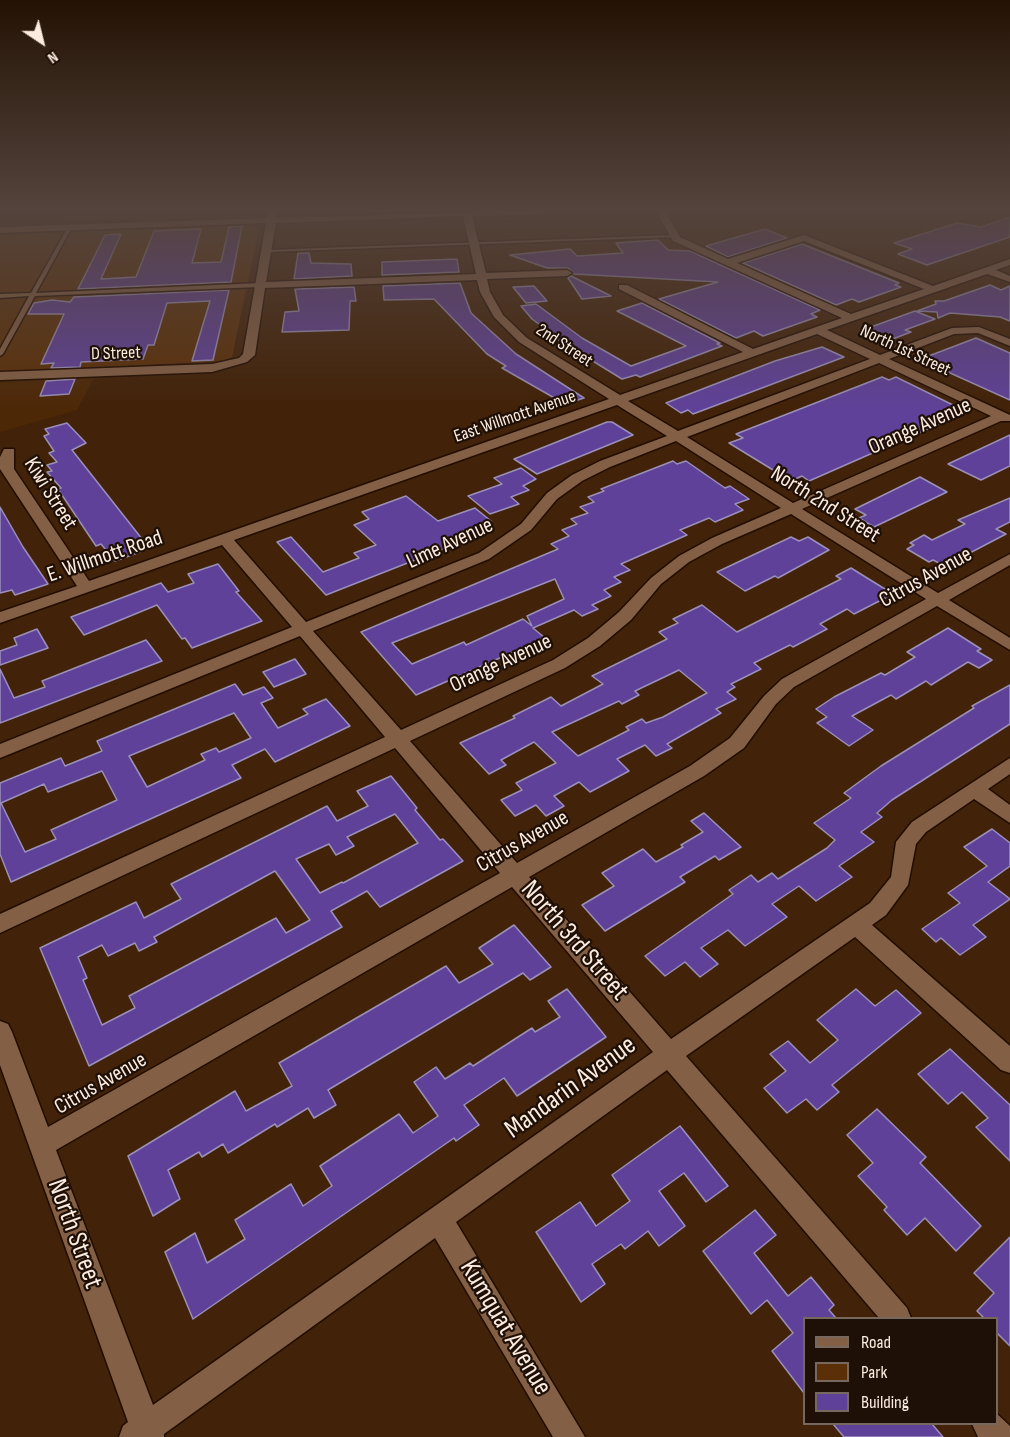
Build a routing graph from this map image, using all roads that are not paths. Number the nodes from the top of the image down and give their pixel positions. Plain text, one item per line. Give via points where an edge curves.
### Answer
1 (42, 278) edge
2 (261, 278) edge
3 (452, 278) edge
4 (481, 278) edge
5 (760, 278) edge
6 (905, 278) edge
7 (963, 278) edge
8 (260, 285) junction
9 (623, 287) dead end
10 (933, 289) junction
11 (33, 295) junction
12 (0, 296) edge
13 (851, 318) junction
14 (818, 330) junction
15 (1010, 343) edge
16 (753, 353) junction
17 (0, 354) edge
18 (880, 359) junction
19 (0, 376) edge
20 (617, 400) junction
21 (1005, 418) edge
22 (676, 436) junction
23 (9, 452) dead end
24 (793, 509) junction
25 (225, 539) junction
26 (1010, 559) edge
27 (86, 588) junction
28 (937, 599) junction
29 (0, 618) edge
30 (303, 629) junction
31 (1010, 645) edge
32 (397, 737) junction
33 (0, 751) edge
34 (1010, 765) edge
35 (974, 789) junction
36 (1010, 815) edge
37 (516, 874) junction
38 (855, 923) junction
39 (0, 924) edge
40 (0, 1032) edge
41 (671, 1053) junction
42 (1010, 1062) edge
43 (41, 1145) junction
44 (439, 1219) junction
45 (896, 1317) edge
46 (988, 1425) edge
47 (143, 1434) edge
48 (570, 1437) edge
49 (999, 1437) edge

1 - 11 lane
2 - 8 street
3 - 8 street
4 - 20 street, 2nd Street via 492,307 513,332
5 - 13 street, North 1st Street
6 - 10 street
7 - 10 street, East Willmott Avenue
8 - 11 lane
8 - 19 street, D Street via 249,355 234,364
9 - 16 street
10 - 13 street, East Willmott Avenue
11 - 12 lane
11 - 17 lane
13 - 14 street, East Willmott Avenue
14 - 16 street, East Willmott Avenue
14 - 18 street, North 1st Street
15 - 18 street, Lime Avenue via 967,328
16 - 20 street, East Willmott Avenue
18 - 21 street, North 1st Street
18 - 22 street, Lime Avenue
20 - 22 street, North 2nd Street
20 - 25 street, East Willmott Avenue
21 - 24 street, Orange Avenue
22 - 24 street, North 2nd Street
22 - 30 street, Lime Avenue via 577,478 552,496 526,527 484,556
23 - 27 street, Kiwi Street via 5,460 7,469
24 - 28 street, North 2nd Street
24 - 32 street, Orange Avenue via 717,541 684,560 656,581 594,642 559,664
25 - 27 street, E. Willmott Road
25 - 30 street, North 3rd Street
26 - 28 street, Citrus Avenue
27 - 29 street, E. Willmott Road
28 - 31 street, North 2nd Street
28 - 37 street, Citrus Avenue via 788,683 737,742 697,771
30 - 32 street, North 3rd Street
30 - 33 street, Lime Avenue
32 - 37 street, North 3rd Street
32 - 39 street, Orange Avenue
34 - 35 street, Mandarin Avenue
35 - 36 street
35 - 38 street, Mandarin Avenue via 919,827 906,842 901,879 878,909
37 - 41 street, North 3rd Street
37 - 43 street, Citrus Avenue
38 - 41 street, Mandarin Avenue
38 - 42 street
40 - 43 street, North Street
41 - 44 street, Mandarin Avenue
41 - 45 street, North 3rd Street
43 - 47 street, North Street
44 - 47 street, Mandarin Avenue
44 - 48 street, Kumquat Avenue
46 - 49 street

